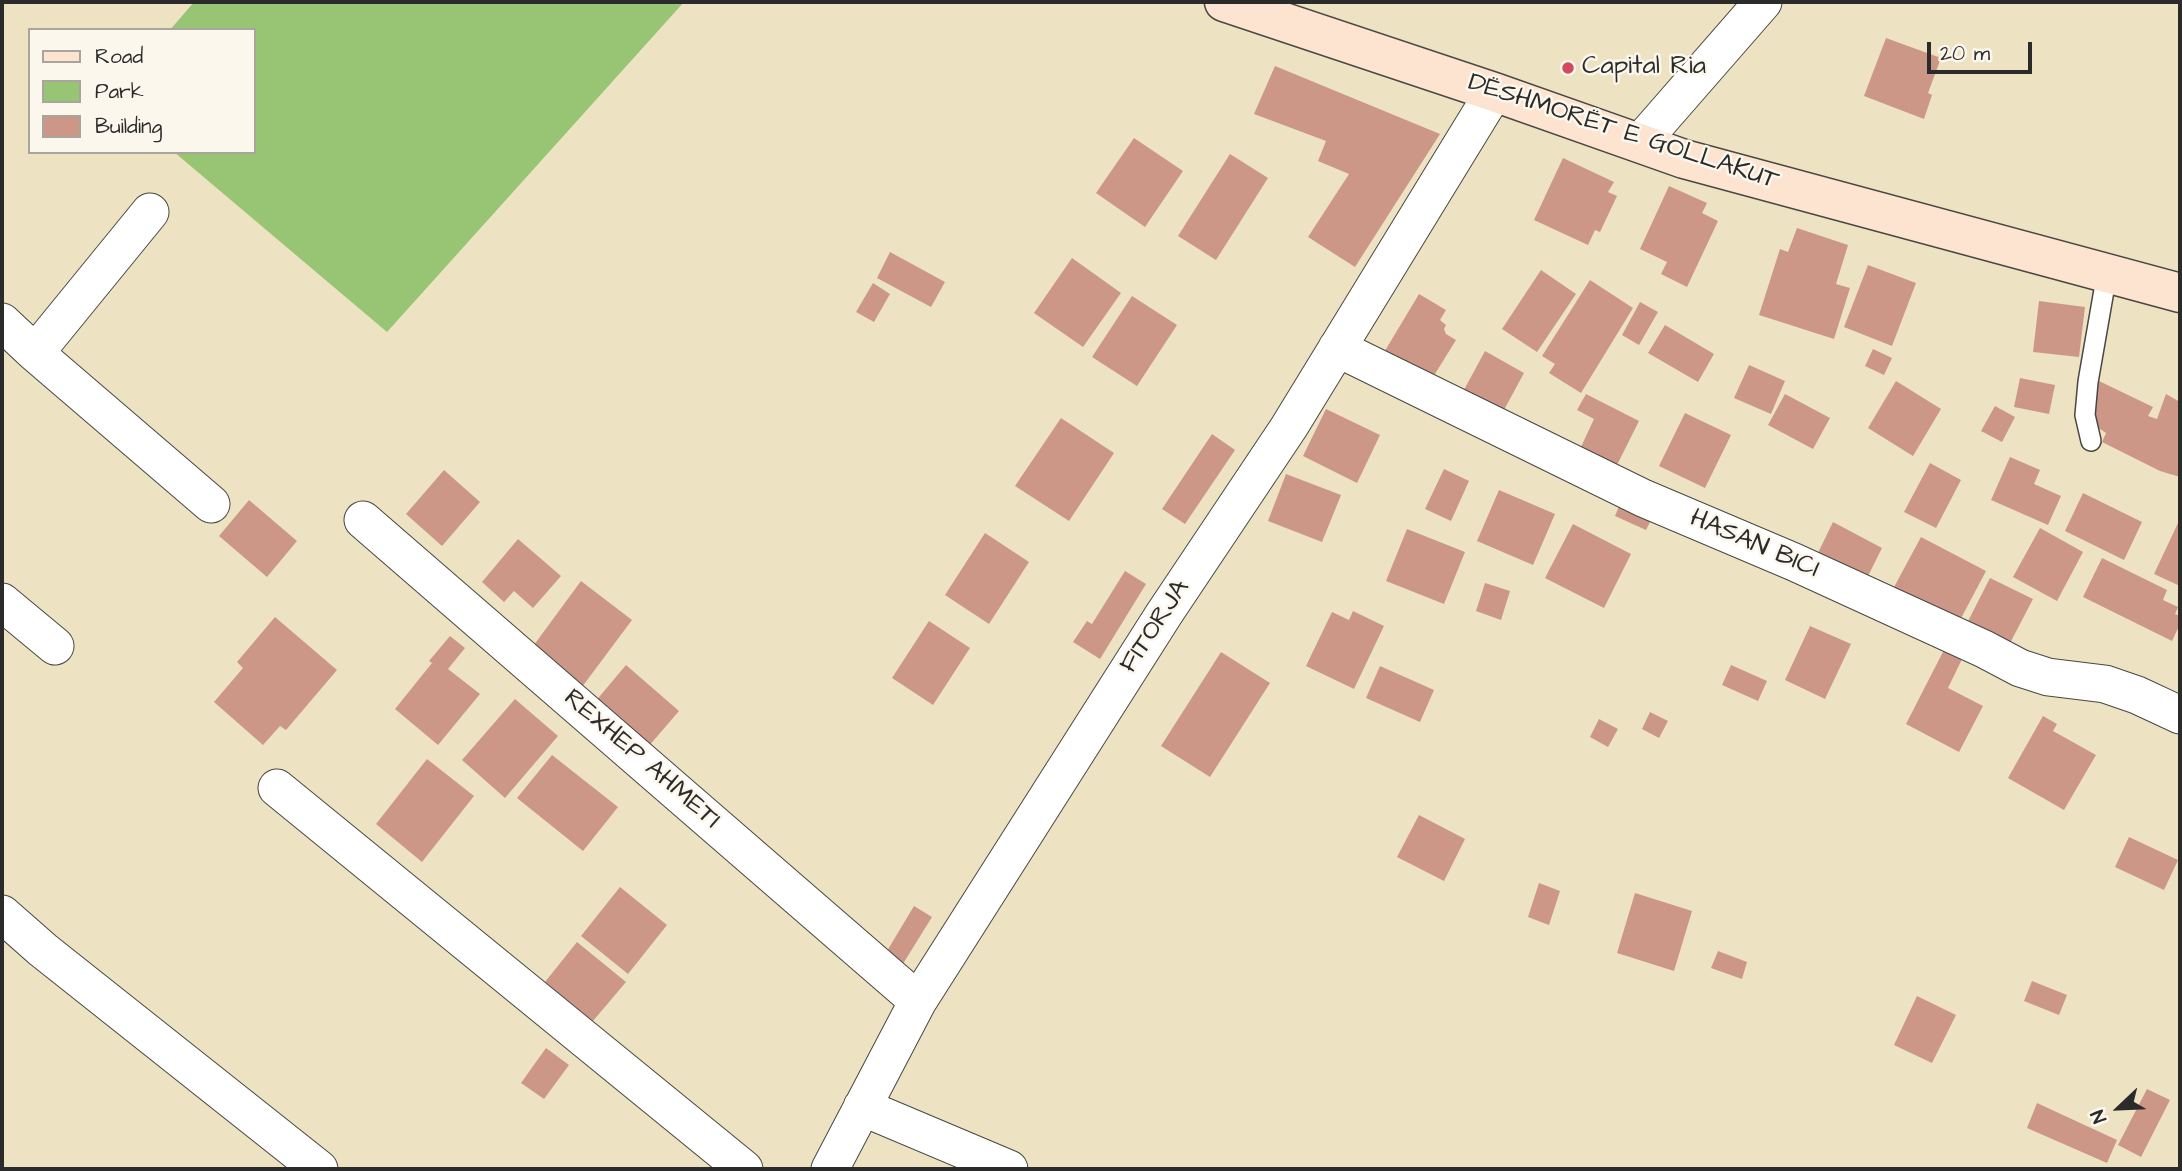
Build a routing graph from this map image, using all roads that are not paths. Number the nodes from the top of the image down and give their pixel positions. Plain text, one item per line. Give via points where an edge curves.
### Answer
1 (1224, 2) edge
2 (1763, 2) edge
3 (1494, 92) junction
4 (1640, 144) junction
5 (150, 212) dead end
6 (2107, 273) junction
7 (2180, 293) edge
8 (2, 321) edge
9 (1337, 348) junction
10 (35, 353) junction
11 (2091, 441) dead end
12 (211, 504) dead end
13 (363, 520) dead end
14 (2, 602) edge
15 (55, 646) dead end
16 (2180, 715) edge
17 (277, 788) dead end
18 (2, 914) edge
19 (918, 1001) junction
20 (862, 1107) junction
21 (319, 1169) edge
22 (744, 1169) edge
23 (830, 1169) edge
24 (1009, 1169) edge

1 - 3 street, DËSHMORËT E GOLLAKUT
2 - 4 street
3 - 4 street, DËSHMORËT E GOLLAKUT
3 - 9 street, FITORJA
4 - 6 street, DËSHMORËT E GOLLAKUT
5 - 10 street
6 - 7 street, DËSHMORËT E GOLLAKUT
6 - 11 lane via 2087,393 2085,415
8 - 10 street
9 - 16 street, HASAN BICI via 1643,498 1794,562 2020,668 2048,677 2105,684
9 - 19 street, FITORJA
10 - 12 street
13 - 19 street, REXHEP AHMETI
14 - 15 street
17 - 22 street
18 - 21 street
19 - 20 street, FITORJA
20 - 23 street, FITORJA
20 - 24 street

